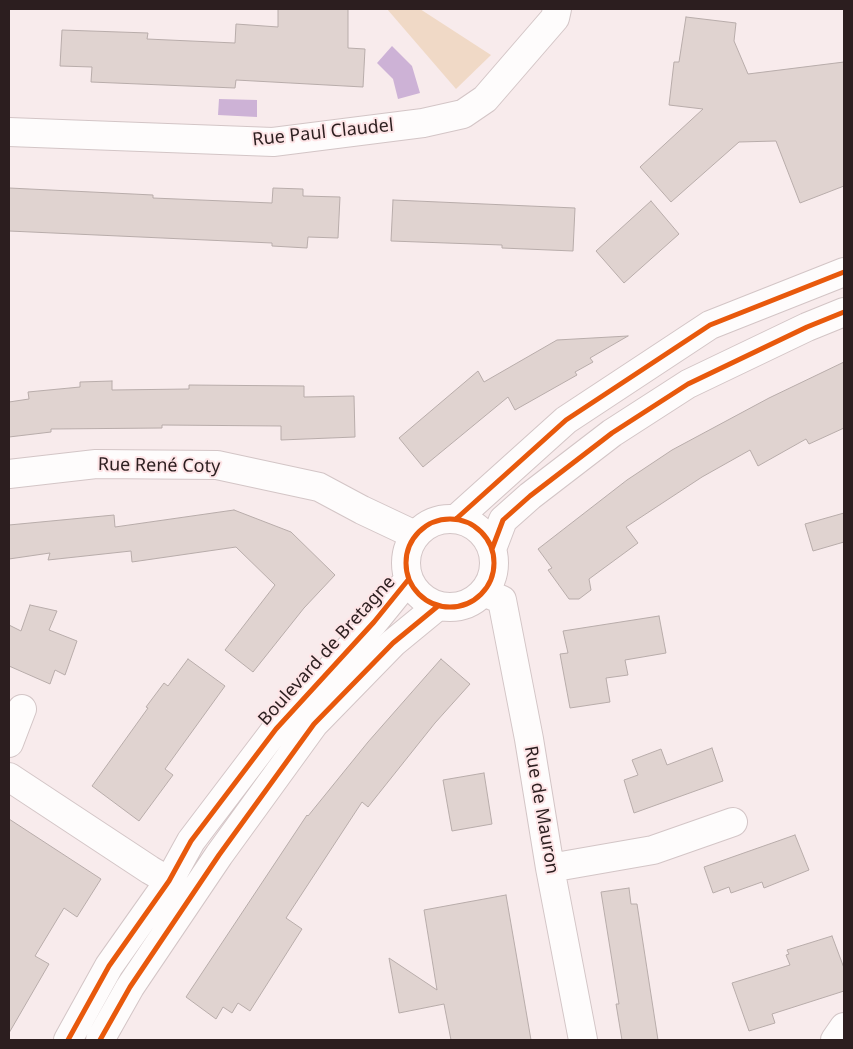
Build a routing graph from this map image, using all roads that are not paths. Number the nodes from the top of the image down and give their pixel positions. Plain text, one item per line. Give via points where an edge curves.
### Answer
1 (557, 9) edge
2 (9, 132) edge
3 (844, 272) edge
4 (844, 312) edge
5 (9, 474) edge
6 (456, 519) junction
7 (415, 535) junction
8 (492, 549) junction
9 (408, 580) junction
10 (484, 592) junction
11 (438, 606) junction
12 (22, 709) dead end
13 (9, 743) edge
14 (9, 777) edge
15 (733, 822) dead end
16 (550, 868) junction
17 (169, 881) junction
18 (844, 1027) edge
19 (68, 1040) edge
20 (100, 1040) edge
21 (583, 1040) edge
22 (835, 1040) edge

1 - 2 main road, Rue Paul Claudel via 555,18 485,99 455,116 273,142
3 - 6 main road via 710,325 566,420
4 - 8 main road via 688,384 612,433 503,520
5 - 7 main road, Rue René Coty via 96,464 217,465 319,487
6 - 7 main road via 441,520
6 - 8 main road via 478,529
7 - 9 main road via 406,557
8 - 10 main road via 494,564
9 - 11 main road via 426,601
9 - 17 main road, Boulevard de Bretagne via 276,729 191,841
10 - 11 main road via 463,605 451,608
10 - 16 main road, Rue de Mauron via 502,600
11 - 20 main road via 393,643 314,724 213,864 130,987
12 - 13 main road
14 - 17 main road
15 - 16 main road via 653,850
16 - 21 main road, Rue de Mauron
17 - 19 main road, Boulevard de Bretagne via 109,966
18 - 22 main road

